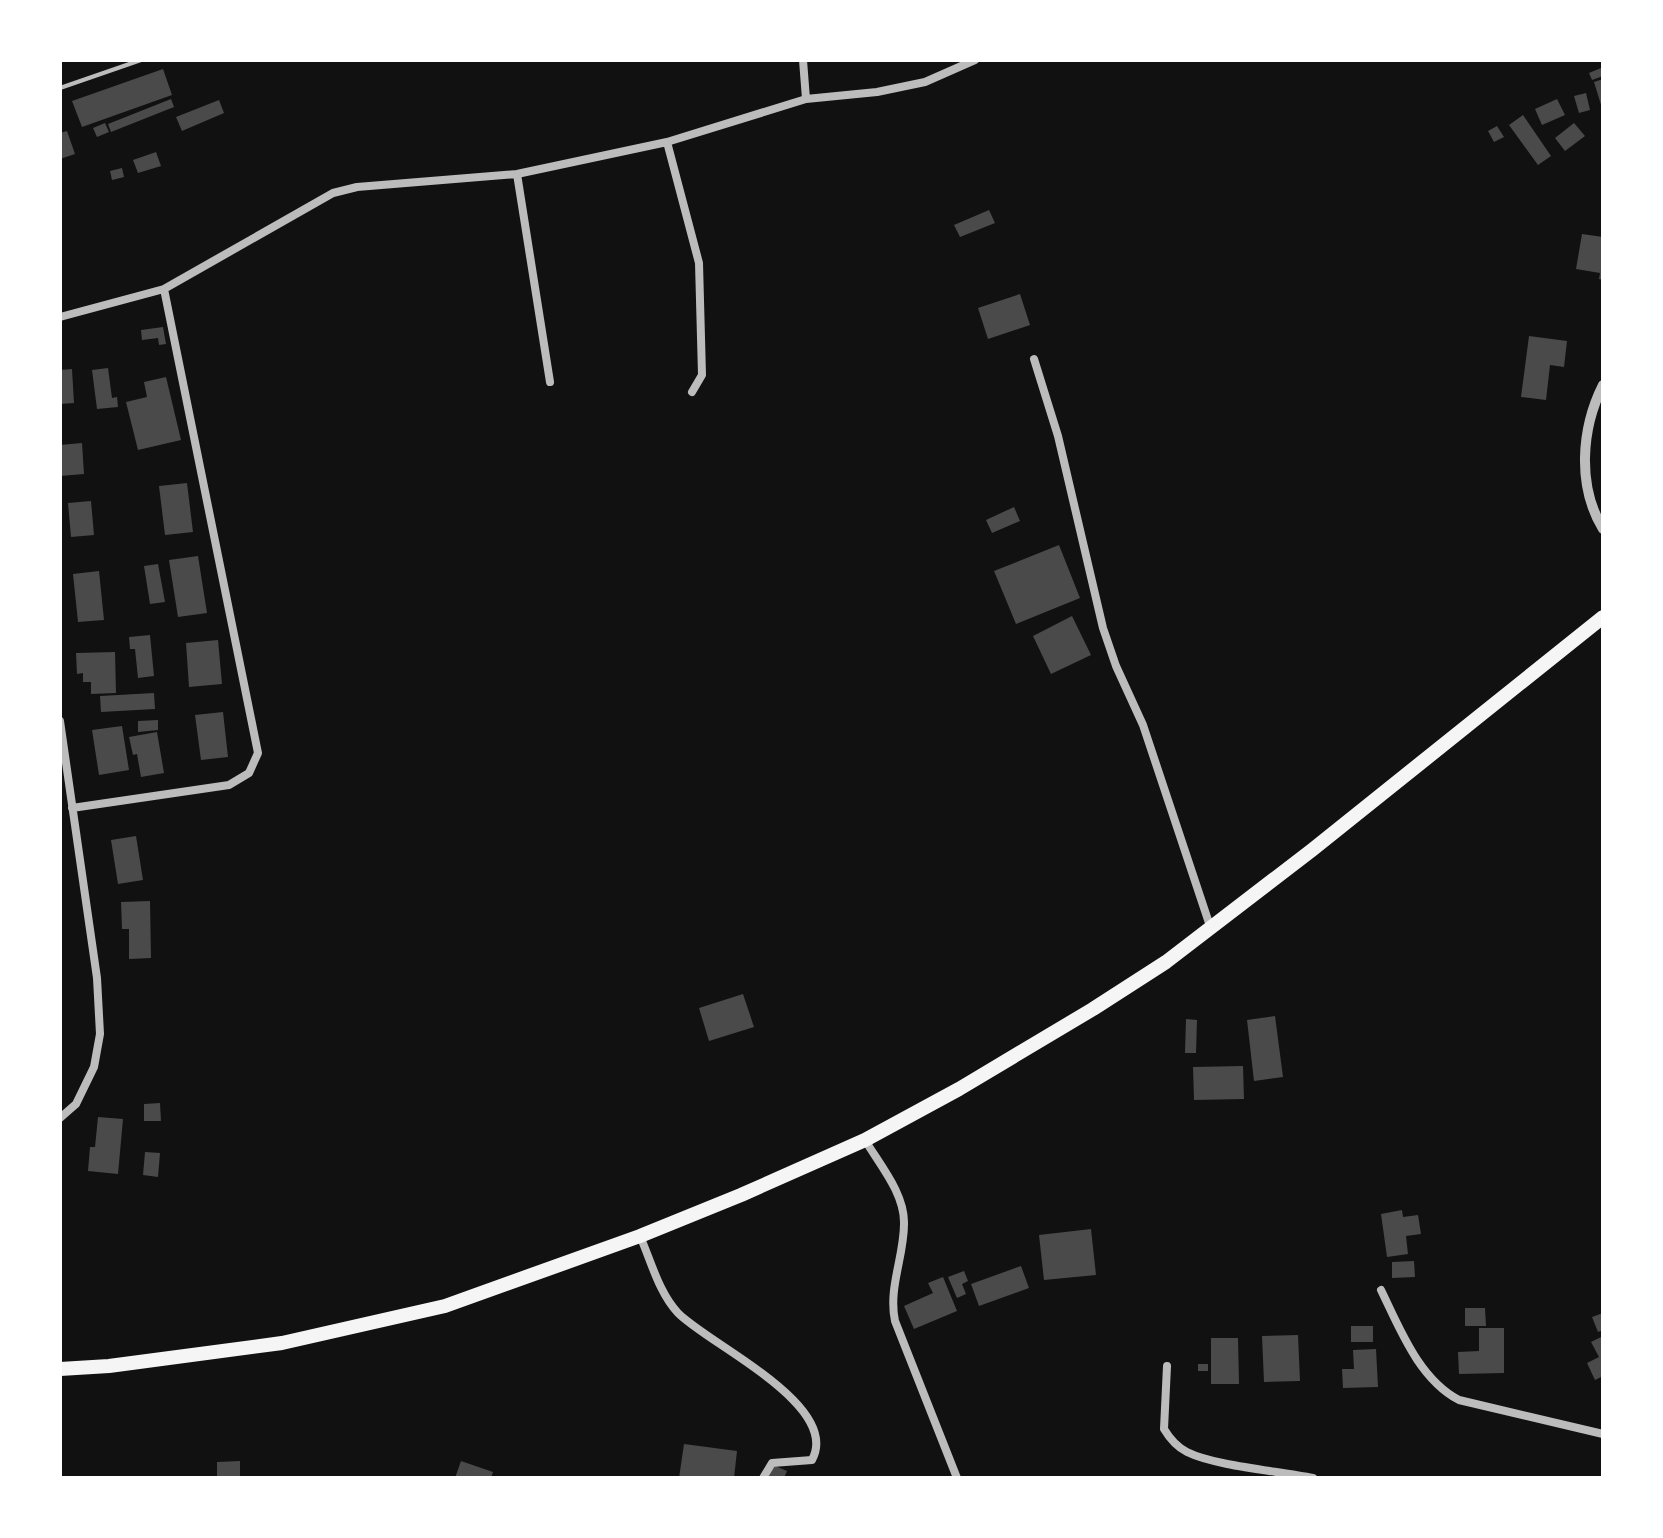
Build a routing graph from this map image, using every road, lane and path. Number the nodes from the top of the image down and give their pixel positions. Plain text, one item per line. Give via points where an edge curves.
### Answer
1 (141, 60) edge
2 (803, 60) edge
3 (975, 60) edge
4 (60, 88) edge
5 (806, 99) junction
6 (667, 142) junction
7 (517, 174) junction
8 (164, 289) junction
9 (60, 317) edge
10 (1034, 359) dead end
11 (550, 382) dead end
12 (1603, 385) edge
13 (692, 392) dead end
14 (1603, 529) edge
15 (1603, 617) edge
16 (60, 721) edge
17 (65, 774) edge
18 (72, 808) junction
19 (1210, 926) junction
20 (60, 1118) edge
21 (865, 1140) junction
22 (640, 1236) junction
23 (1381, 1290) dead end
24 (1167, 1366) dead end
25 (60, 1369) edge
26 (1603, 1434) edge
27 (1297, 1476) edge
28 (763, 1478) edge
29 (957, 1478) edge
30 (1313, 1478) edge

1 - 4 lane
2 - 5 street
3 - 5 street via 925,82
5 - 6 street
6 - 7 street
6 - 13 street via 699,263 702,375
7 - 8 street via 333,193
7 - 11 street
8 - 9 street
8 - 18 street via 258,753 249,773 229,785
10 - 19 street via 1058,436 1103,628 1143,725
12 - 14 street via 1590,418 1585,464 1590,499
15 - 19 highway
16 - 17 street
17 - 18 street
18 - 20 street via 100,1034 94,1067 76,1104
19 - 21 highway via 1093,1009
21 - 22 highway
21 - 29 street via 900,1198 904,1223 893,1294 895,1321
22 - 25 highway via 445,1306 338,1332
22 - 28 street via 679,1314 771,1380 810,1423 816,1445 812,1460 772,1463
23 - 26 street via 1437,1387 1459,1400
24 - 27 street via 1164,1429 1169,1438 1190,1454
27 - 30 street

